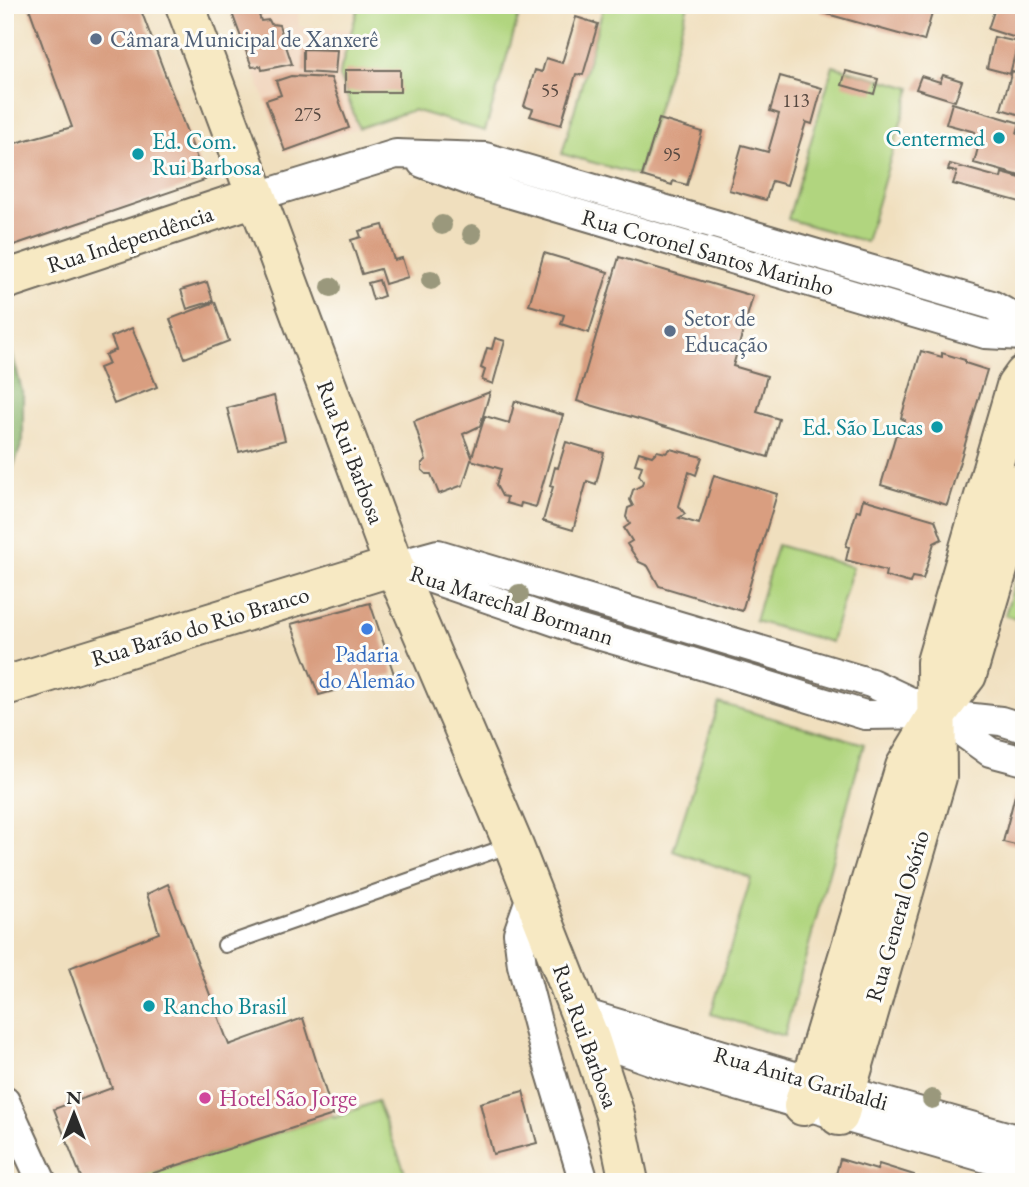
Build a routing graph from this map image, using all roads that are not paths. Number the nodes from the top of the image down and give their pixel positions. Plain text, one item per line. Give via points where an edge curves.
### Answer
1 (185, 5) edge
2 (396, 153) junction
3 (256, 197) junction
4 (646, 204) junction
5 (639, 231) junction
6 (839, 260) junction
7 (5, 280) edge
8 (831, 288) junction
9 (1024, 323) edge
10 (1024, 336) edge
11 (1024, 375) edge
12 (1014, 472) edge
13 (394, 566) junction
14 (588, 599) junction
15 (687, 628) junction
16 (578, 629) junction
17 (781, 656) junction
18 (678, 658) junction
19 (5, 686) edge
20 (772, 687) junction
21 (937, 714) junction
22 (1024, 728) edge
23 (1024, 761) edge
24 (513, 844) junction
25 (532, 893) junction
26 (225, 945) dead end
27 (585, 1025) junction
28 (825, 1099) junction
29 (5, 1101) edge
30 (1022, 1164) edge
31 (42, 1182) edge
32 (584, 1182) edge
33 (629, 1182) edge

1 - 3 street, Rua Rui Barbosa
2 - 3 street, Rua Coronel Santos Marinho
2 - 4 street, Rua Coronel Santos Marinho via 485,157
2 - 5 street, Rua Coronel Santos Marinho via 478,184
3 - 7 street, Rua Independência
3 - 13 street, Rua Rui Barbosa
4 - 5 street
4 - 6 street, Rua Coronel Santos Marinho
5 - 8 street, Rua Coronel Santos Marinho
6 - 8 street
6 - 9 street, Rua Coronel Santos Marinho via 992,305
8 - 10 street, Rua Coronel Santos Marinho via 985,334
11 - 12 street via 1016,386
12 - 21 street via 981,569 936,662
13 - 14 street, Rua Marechal Bormann via 438,554
13 - 16 street, Rua Marechal Bormann
13 - 19 street, Rua Barão do Rio Branco
13 - 24 street, Rua Rui Barbosa
14 - 15 street, Rua Marechal Bormann
14 - 16 street
15 - 17 street, Rua Marechal Bormann
15 - 18 street
16 - 18 street, Rua Marechal Bormann
17 - 20 street
17 - 21 street, Rua Marechal Bormann via 871,682
18 - 20 street, Rua Marechal Bormann
20 - 21 street, Rua Marechal Bormann via 865,715
21 - 22 street, Rua Marechal Bormann
21 - 23 street, Rua Marechal Bormann via 990,751
21 - 28 street, Rua General Osório via 905,767 895,860
24 - 25 street, Rua Rui Barbosa
24 - 26 lane
25 - 27 street, Rua Rui Barbosa
25 - 32 street, Rua Rui Barbosa via 518,933 522,965
27 - 28 street, Rua Anita Garibaldi
27 - 33 street, Rua Rui Barbosa via 615,1115
28 - 30 street, Rua Anita Garibaldi
29 - 31 street

